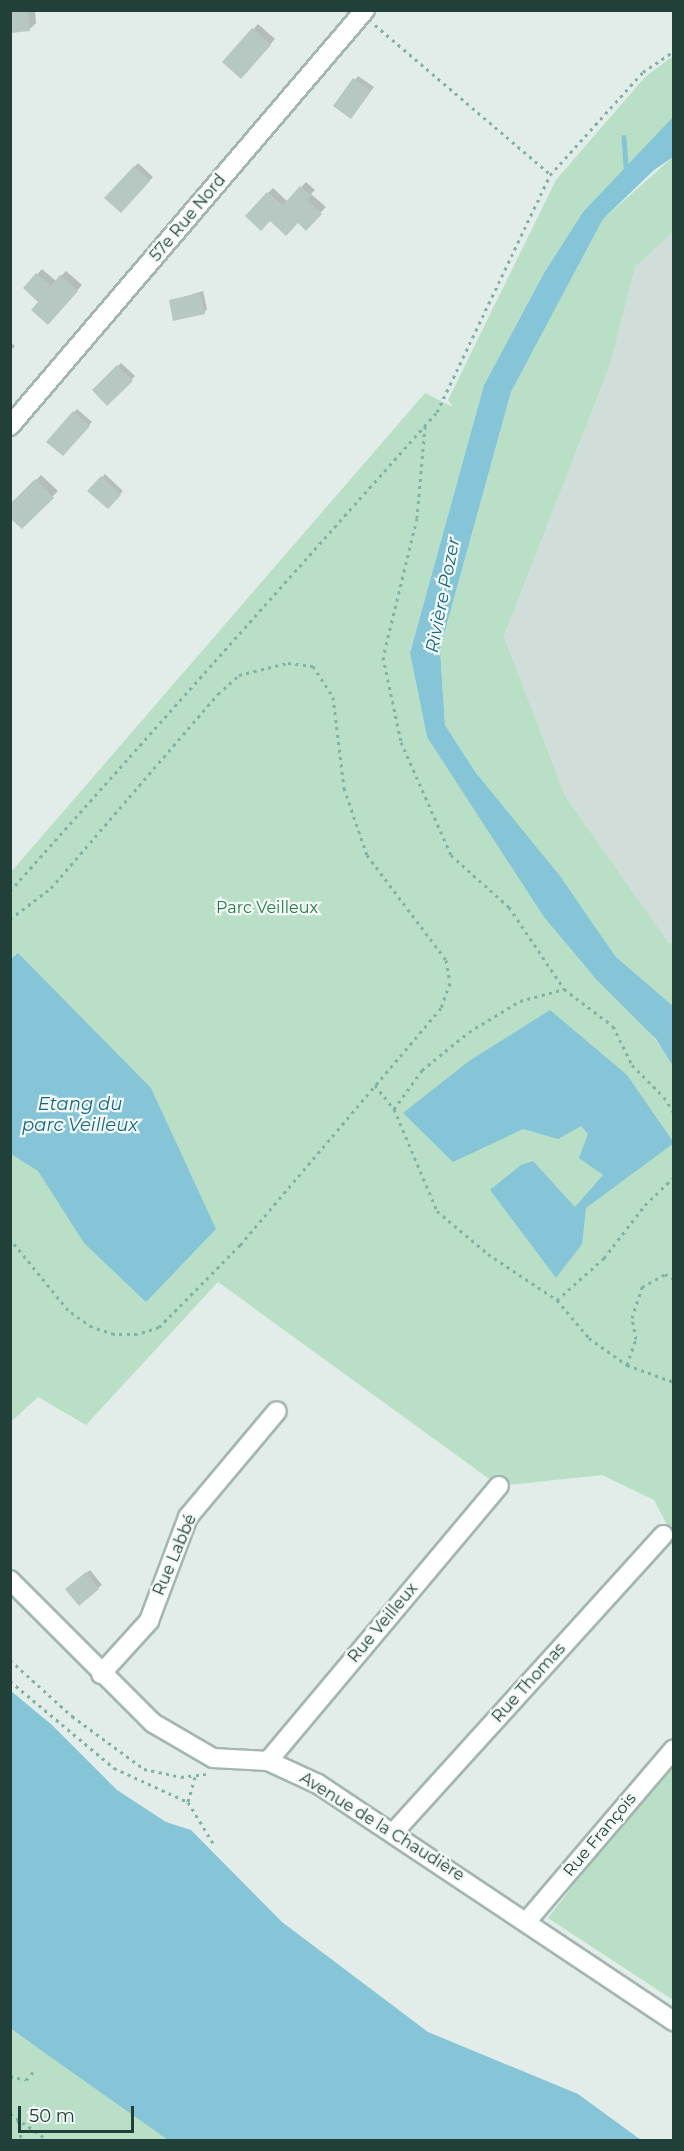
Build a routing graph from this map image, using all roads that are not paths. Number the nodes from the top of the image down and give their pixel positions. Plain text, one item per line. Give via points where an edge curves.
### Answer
1 (363, 12) edge
2 (10, 426) edge
3 (277, 1410) dead end
4 (499, 1486) dead end
5 (663, 1535) dead end
6 (10, 1580) edge
7 (101, 1674) junction
8 (674, 1749) edge
9 (268, 1761) junction
10 (394, 1832) junction
11 (527, 1921) junction
12 (674, 2021) edge

1 - 2 street, 57e Rue Nord
3 - 7 street, Rue Labbé via 188,1517 149,1621
4 - 9 street, Rue Veilleux
5 - 10 street, Rue Thomas
6 - 7 street, Avenue de la Chaudière
7 - 9 street, Avenue de la Chaudière via 153,1723 213,1758
8 - 11 street, Rue François
9 - 10 street, Avenue de la Chaudière via 318,1784
10 - 11 street, Avenue de la Chaudière
11 - 12 street, Avenue de la Chaudière

